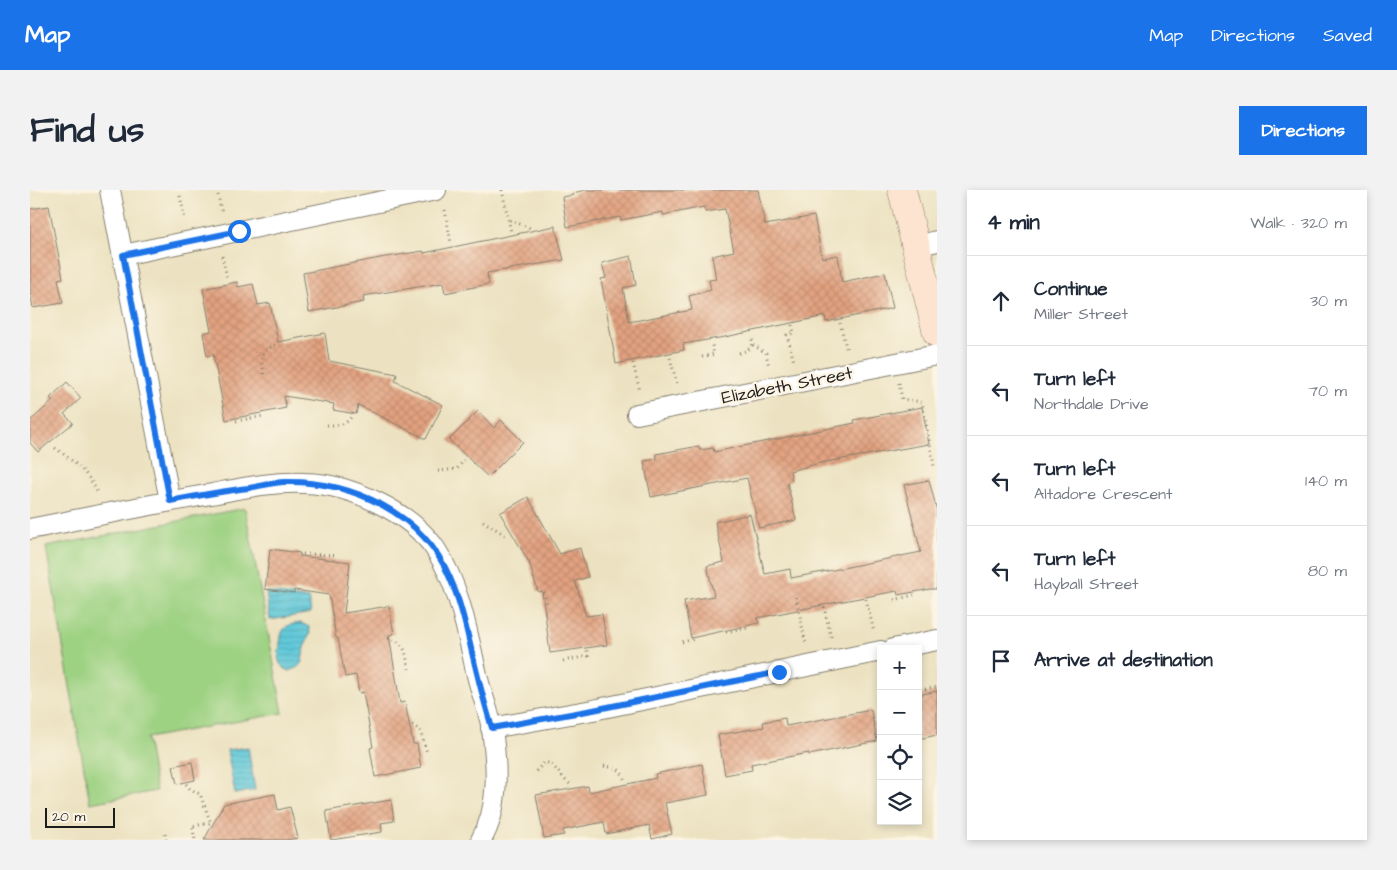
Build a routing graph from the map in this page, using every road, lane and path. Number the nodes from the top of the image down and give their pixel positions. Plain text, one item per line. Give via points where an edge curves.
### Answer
1 (110, 190) edge
2 (217, 190) edge
3 (502, 190) edge
4 (902, 190) edge
5 (180, 196) dead end
6 (440, 199) edge
7 (223, 220) dead end
8 (509, 220) junction
9 (186, 227) dead end
10 (530, 228) dead end
11 (511, 232) dead end
12 (451, 244) dead end
13 (927, 244) edge
14 (123, 255) junction
15 (840, 322) dead end
16 (792, 325) dead end
17 (937, 333) edge
18 (752, 338) dead end
19 (278, 344) dead end
20 (712, 345) dead end
21 (753, 345) junction
22 (738, 353) dead end
23 (848, 354) dead end
24 (937, 356) edge
25 (702, 357) dead end
26 (670, 358) dead end
27 (633, 363) dead end
28 (795, 366) dead end
29 (770, 368) dead end
30 (264, 374) dead end
31 (898, 378) dead end
32 (678, 389) dead end
33 (639, 405) joint
34 (352, 415) dead end
35 (264, 416) dead end
36 (236, 421) dead end
37 (327, 425) dead end
38 (55, 448) dead end
39 (464, 460) dead end
40 (934, 466) dead end
41 (438, 471) dead end
42 (99, 499) dead end
43 (170, 501) junction
44 (483, 521) dead end
45 (30, 529) edge
46 (505, 535) dead end
47 (303, 554) dead end
48 (335, 555) dead end
49 (544, 592) dead end
50 (914, 595) dead end
51 (796, 597) dead end
52 (866, 598) dead end
53 (894, 600) dead end
54 (546, 603) dead end
55 (824, 607) dead end
56 (747, 628) dead end
57 (726, 632) dead end
58 (388, 638) dead end
59 (695, 639) dead end
60 (937, 640) edge
61 (682, 642) dead end
62 (878, 643) edge
63 (832, 644) dead end
64 (913, 645) edge
65 (806, 649) dead end
66 (587, 650) dead end
67 (563, 661) dead end
68 (409, 670) dead end
69 (937, 687) edge
70 (922, 690) edge
71 (412, 725) dead end
72 (492, 728) junction
73 (427, 753) dead end
74 (604, 766) dead end
75 (536, 771) dead end
76 (625, 781) dead end
77 (186, 784) dead end
78 (570, 784) dead end
79 (164, 834) dead end
80 (166, 840) edge
81 (195, 840) edge
82 (481, 840) edge

1 - 14 street
2 - 7 path
3 - 8 path
4 - 13 main road
5 - 9 path
6 - 12 path
6 - 14 street
8 - 10 path
8 - 11 path
13 - 17 main road
14 - 43 street
15 - 23 path
16 - 28 path via 794,333 786,335
18 - 21 path
19 - 30 path via 263,353
20 - 25 path via 714,354
21 - 22 path
21 - 29 path via 766,353
24 - 33 street, Elizabeth Street
26 - 32 path
27 - 33 path
31 - 40 path via 902,399 922,402
34 - 37 path via 343,424
35 - 36 path
38 - 42 path via 83,470
39 - 41 path via 457,469
43 - 45 street
43 - 72 street via 281,482 307,482 363,496 412,524 435,549 450,577 466,621
44 - 46 path
47 - 48 path
49 - 54 path
50 - 53 path
51 - 65 path
52 - 62 path
55 - 63 path
56 - 57 path
58 - 68 path via 399,641 404,647
59 - 61 path
60 - 64 street
62 - 72 street via 593,710
66 - 67 path via 588,656
69 - 70 path
71 - 73 path via 420,730
72 - 82 street via 495,802
74 - 76 path via 616,767
75 - 78 path via 545,762 550,763
77 - 81 path via 200,794 211,823 192,826
79 - 80 path

